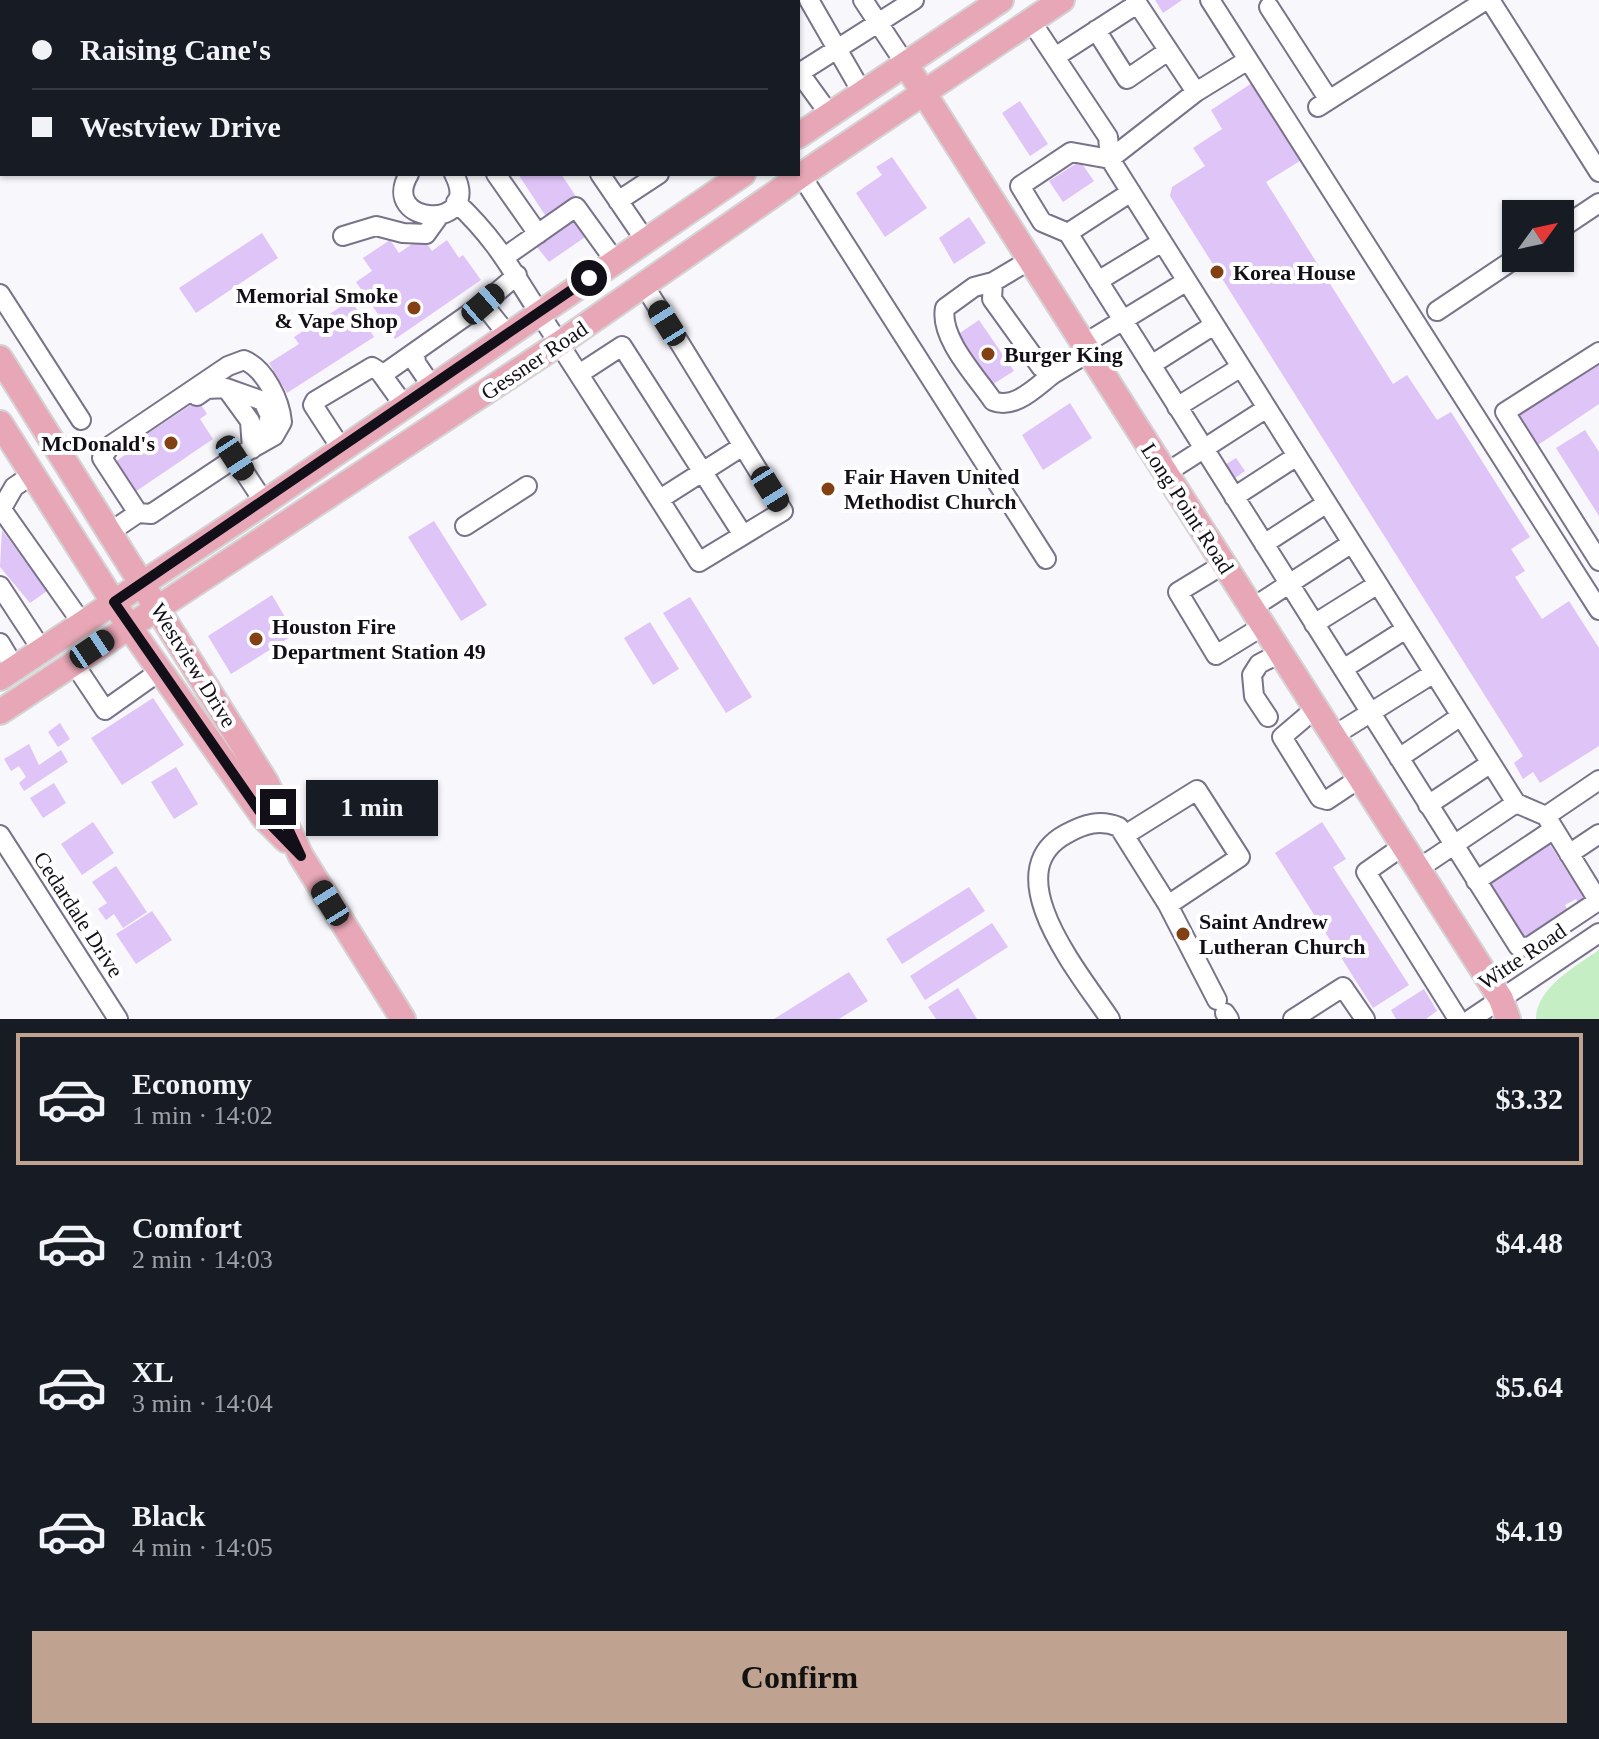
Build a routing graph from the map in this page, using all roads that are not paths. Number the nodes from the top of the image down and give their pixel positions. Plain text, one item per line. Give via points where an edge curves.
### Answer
1 (809, 0) edge
2 (863, 0) edge
3 (914, 0) edge
4 (1062, 0) edge
5 (1210, 0) edge
6 (1488, 0) edge
7 (995, 2) edge
8 (1136, 2) edge
9 (1269, 7) dead end
10 (1031, 21) junction
11 (878, 22) junction
12 (1096, 30) junction
13 (836, 49) junction
14 (1168, 51) junction
15 (1055, 57) junction
16 (1248, 60) junction
17 (906, 65) junction
18 (1196, 92) junction
19 (924, 93) junction
20 (863, 94) junction
21 (830, 115) junction
22 (800, 135) edge
23 (1110, 159) junction
24 (1599, 172) edge
25 (801, 175) joint
26 (408, 176) edge
27 (455, 176) edge
28 (497, 176) edge
29 (601, 176) edge
30 (656, 176) edge
31 (740, 176) edge
32 (800, 176) edge
33 (1131, 192) junction
34 (618, 201) junction
35 (456, 202) junction
36 (1599, 203) edge
37 (439, 216) junction
38 (1574, 220) edge
39 (1042, 222) junction
40 (1068, 233) junction
41 (538, 234) junction
42 (343, 236) dead end
43 (1017, 238) junction
44 (645, 240) junction
45 (1162, 242) junction
46 (506, 256) junction
47 (1030, 260) junction
48 (615, 261) junction
49 (1502, 267) edge
50 (517, 275) junction
51 (1098, 281) junction
52 (1187, 281) junction
53 (993, 282) junction
54 (644, 285) junction
55 (0, 294) edge
56 (483, 304) junction
57 (1437, 311) dead end
58 (539, 312) junction
59 (1123, 320) junction
60 (1214, 325) junction
61 (507, 334) junction
62 (560, 343) junction
63 (1087, 348) junction
64 (415, 352) junction
65 (1599, 352) edge
66 (0, 358) edge
67 (1151, 365) junction
68 (1241, 367) junction
69 (579, 374) junction
70 (1053, 374) junction
71 (382, 375) junction
72 (431, 385) junction
73 (403, 404) junction
74 (1177, 407) junction
75 (1267, 408) junction
76 (81, 420) dead end
77 (0, 423) edge
78 (362, 433) junction
79 (743, 446) junction
80 (341, 448) junction
81 (247, 449) junction
82 (1204, 449) junction
83 (1297, 456) junction
84 (102, 458) junction
85 (381, 462) junction
86 (703, 472) junction
87 (1166, 473) junction
88 (33, 474) junction
89 (74, 476) junction
90 (527, 486) dead end
91 (1234, 497) junction
92 (660, 499) junction
93 (264, 502) junction
94 (1327, 503) junction
95 (1, 507) edge
96 (138, 513) junction
97 (465, 526) dead end
98 (110, 532) junction
99 (743, 535) junction
100 (1352, 543) junction
101 (1264, 544) junction
102 (196, 549) junction
103 (1046, 559) dead end
104 (1599, 561) edge
105 (1224, 564) junction
106 (211, 572) junction
107 (144, 584) junction
108 (1289, 584) junction
109 (1378, 584) junction
110 (0, 586) edge
111 (114, 602) junction
112 (158, 606) junction
113 (1599, 610) edge
114 (1258, 617) junction
115 (82, 623) junction
116 (1314, 624) junction
117 (128, 625) junction
118 (1406, 629) junction
119 (0, 643) edge
120 (42, 650) junction
121 (1280, 653) junction
122 (73, 662) junction
123 (1343, 669) junction
124 (160, 671) junction
125 (8, 673) edge
126 (1434, 673) junction
127 (1316, 708) junction
128 (0, 712) edge
129 (1370, 713) junction
130 (1461, 716) junction
131 (1268, 717) dead end
132 (1333, 736) junction
133 (1399, 758) junction
134 (1491, 763) junction
135 (1360, 778) junction
136 (1599, 780) edge
137 (1516, 803) junction
138 (1428, 805) junction
139 (1550, 823) junction
140 (1599, 834) edge
141 (0, 835) edge
142 (1125, 835) junction
143 (1403, 846) junction
144 (1454, 846) junction
145 (1569, 854) junction
146 (301, 856) junction
147 (1418, 869) junction
148 (1476, 881) junction
149 (1597, 895) edge
150 (1168, 905) junction
151 (1599, 933) edge
152 (1504, 1009) edge
153 (1224, 1010) edge
154 (118, 1019) edge
155 (403, 1019) edge
156 (1110, 1019) edge
157 (1293, 1019) edge
158 (1365, 1019) edge
159 (1458, 1019) edge
160 (1471, 1019) edge

1 - 13 street
2 - 11 street, Long Point Road
3 - 11 street
4 - 10 main road, Gessner Road
5 - 16 street
6 - 9 street via 1323,104
6 - 24 street
7 - 17 main road
8 - 12 street
8 - 14 street
10 - 15 street
10 - 19 main road, Gessner Road
11 - 13 street
11 - 17 street, Long Point Road
12 - 14 street via 1127,79
12 - 15 street
13 - 20 street
13 - 21 street via 801,75
14 - 18 street
15 - 23 street via 1108,137
16 - 18 street
16 - 113 street
17 - 19 main road, Long Point Road
17 - 20 main road
18 - 23 street
19 - 25 main road, Gessner Road
19 - 43 main road, Long Point Road
20 - 21 main road
21 - 22 main road
23 - 33 street
23 - 39 street via 1071,152 1020,186
25 - 103 street
26 - 37 street via 404,192 408,204 427,217
27 - 35 street
28 - 41 street
29 - 34 street
30 - 34 street
31 - 44 main road, Gessner Road
32 - 54 main road, Gessner Road
33 - 40 street
33 - 45 street
34 - 44 street
35 - 37 street
35 - 46 street
36 - 38 street
37 - 42 street via 426,234 376,226
39 - 40 street
39 - 43 street
40 - 51 street
41 - 46 street
41 - 48 street via 576,207
43 - 47 main road, Long Point Road
44 - 48 main road, Gessner Road
45 - 51 street
45 - 52 street
46 - 50 street
47 - 53 street
47 - 63 main road, Long Point Road
48 - 58 main road, Gessner Road
49 - 57 street
50 - 56 street
50 - 58 street
51 - 59 street
52 - 59 street
52 - 60 street
53 - 70 street via 992,299 1041,367
53 - 70 street via 974,287 945,308 942,318 951,339 1000,404 1018,400
54 - 62 main road, Gessner Road
54 - 79 street
55 - 76 street
56 - 61 street
56 - 64 street
58 - 61 main road, Gessner Road
58 - 62 street
59 - 63 street
59 - 67 street
60 - 67 street
60 - 68 street
61 - 72 main road, Gessner Road
62 - 69 street
62 - 85 main road, Gessner Road
63 - 70 street
63 - 87 main road, Long Point Road
64 - 71 street
64 - 72 street
65 - 104 street via 1505,412
66 - 89 main road, Westview Drive
67 - 74 street
68 - 74 street
68 - 75 street
69 - 86 street via 622,346
69 - 92 street
71 - 73 street
71 - 80 street via 366,368 315,401
72 - 73 main road, Gessner Road
73 - 78 main road, Gessner Road
74 - 82 street
75 - 82 street
75 - 83 street
77 - 88 main road, Westview Drive
78 - 80 main road, Gessner Road
78 - 85 main road
79 - 86 street
79 - 99 street via 783,511
80 - 93 main road, Gessner Road
81 - 84 street via 250,421 226,388 207,389
81 - 84 street via 274,436 282,422 278,402 257,369 244,360 111,445
81 - 93 street
81 - 96 street via 151,514
82 - 87 street
82 - 91 street
83 - 91 street
83 - 94 street
84 - 89 street
84 - 96 street
85 - 106 main road, Gessner Road
86 - 92 street
86 - 99 street
87 - 105 main road, Long Point Road
88 - 95 street via 14,487
88 - 111 main road, Westview Drive
89 - 98 main road, Westview Drive
90 - 97 street
91 - 101 street
92 - 99 street via 699,562
93 - 102 main road, Gessner Road
94 - 100 street
94 - 101 street
95 - 115 street
96 - 98 street
98 - 107 main road, Westview Drive
100 - 108 street
100 - 109 street
101 - 108 street
102 - 106 main road
102 - 107 main road, Gessner Road
105 - 114 main road, Long Point Road
105 - 114 street via 1178,592 1216,655
106 - 112 main road, Gessner Road
107 - 111 main road, Gessner Road
107 - 112 main road, Westview Drive
108 - 114 street
108 - 116 street
109 - 116 street
109 - 118 street
110 - 120 street
111 - 115 main road, Gessner Road
111 - 117 main road, Westview Drive
112 - 117 main road, Gessner Road
112 - 146 main road, Westview Drive via 266,782
114 - 121 main road, Long Point Road
115 - 120 main road, Gessner Road
116 - 123 street
117 - 122 main road, Gessner Road
117 - 124 main road, Westview Drive
118 - 123 street
118 - 126 street
119 - 125 street
120 - 125 main road, Gessner Road
121 - 127 main road, Long Point Road
121 - 131 street via 1259,664 1252,675 1254,696
122 - 124 street via 105,710
122 - 128 main road, Gessner Road
123 - 129 street
124 - 146 main road, Westview Drive via 264,818
126 - 129 street
126 - 130 street
127 - 132 main road, Long Point Road
127 - 135 street via 1282,737 1320,798 1327,800
129 - 132 street
129 - 133 street
130 - 133 street
130 - 134 street
132 - 135 main road, Long Point Road
133 - 138 street
134 - 137 street
134 - 138 street
135 - 143 main road, Long Point Road
136 - 139 street
137 - 139 street
137 - 144 street
138 - 144 street
139 - 145 street
139 - 148 street
140 - 145 street
141 - 154 street, Cedardale Drive
142 - 150 street
142 - 150 street via 1197,790 1239,854 1239,860
142 - 156 street via 1109,823 1079,827 1051,846 1036,876 1044,913
143 - 147 main road, Long Point Road
143 - 159 street via 1366,872
144 - 147 street
144 - 148 street
145 - 149 street
146 - 155 main road, Westview Drive
147 - 152 main road, Long Point Road
148 - 149 street via 1518,946 1529,947
150 - 153 street
151 - 152 street, Witte Road
152 - 160 street, Witte Road
157 - 158 street via 1343,987

